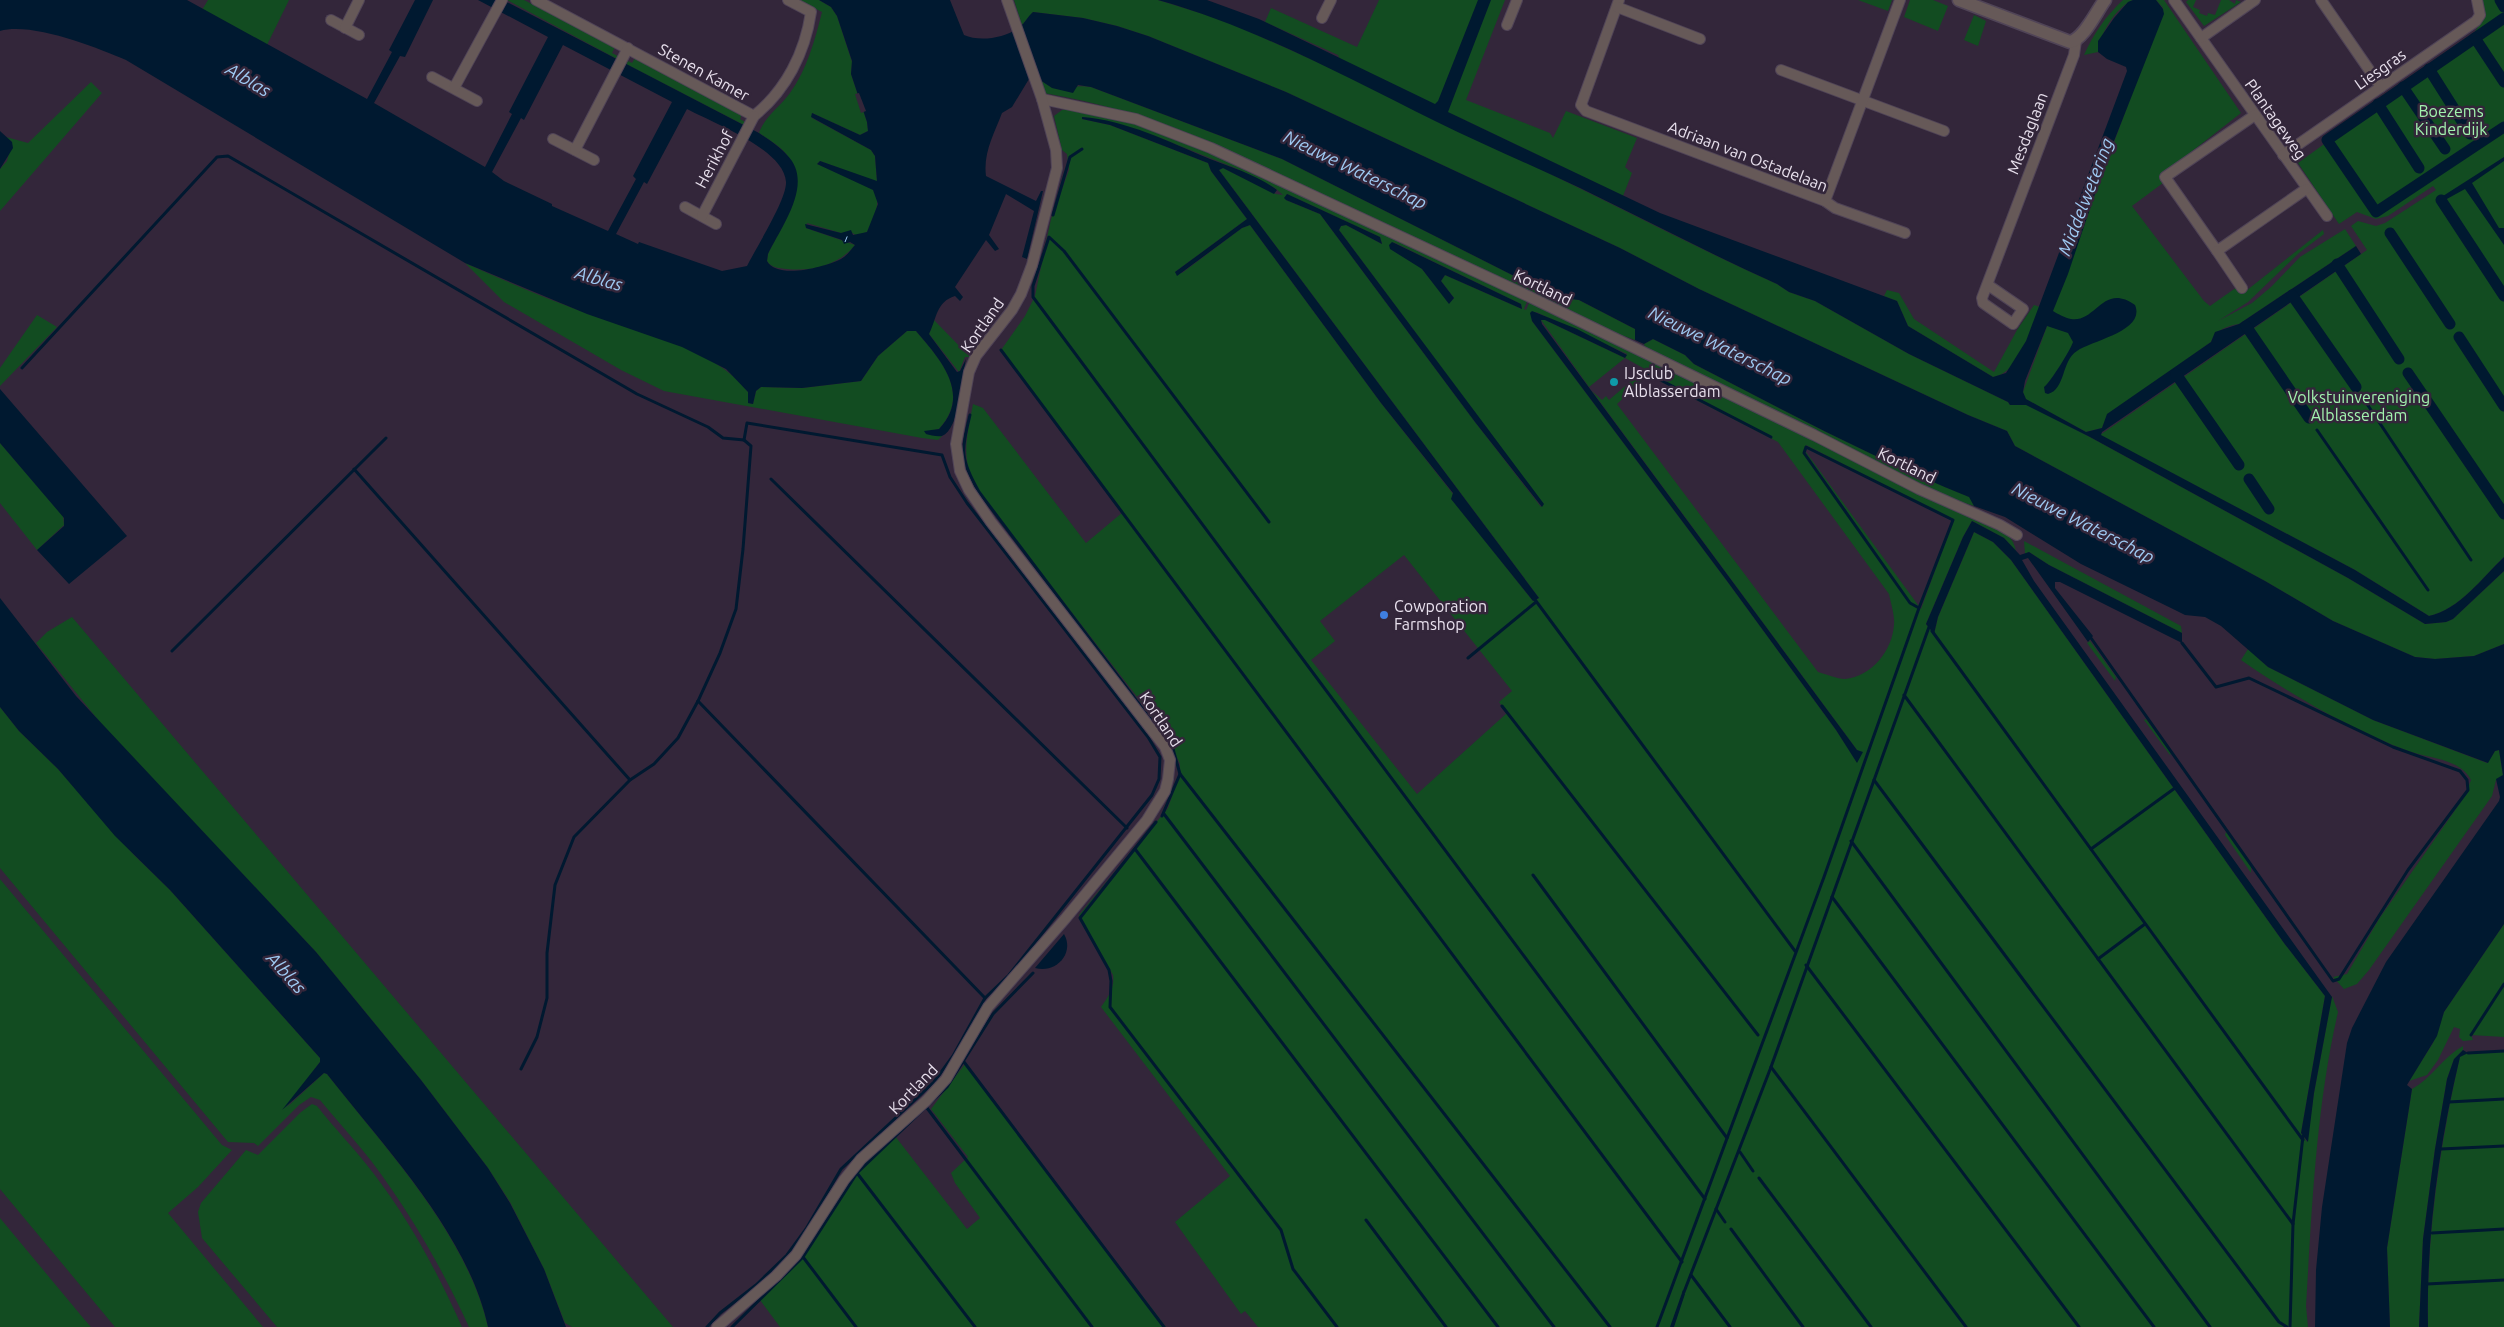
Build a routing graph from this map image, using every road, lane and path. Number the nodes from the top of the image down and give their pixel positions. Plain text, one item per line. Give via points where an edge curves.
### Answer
1 (359, 0) edge
2 (502, 0) edge
3 (536, 0) edge
4 (788, 0) edge
5 (1007, 0) edge
6 (1331, 0) edge
7 (1516, 0) edge
8 (1900, 0) edge
9 (2105, 0) edge
10 (2255, 0) edge
11 (2321, 0) edge
12 (2476, 0) edge
13 (1963, 1) edge
14 (2175, 2) edge
15 (1618, 3) edge
16 (1322, 18) dead end
17 (330, 20) dead end
18 (1507, 24) dead end
19 (345, 28) junction
20 (360, 35) dead end
21 (1700, 38) dead end
22 (2201, 38) junction
23 (2076, 40) junction
24 (628, 48) junction
25 (1781, 70) dead end
26 (432, 77) dead end
27 (2381, 87) junction
28 (454, 88) junction
29 (1042, 100) junction
30 (477, 101) dead end
31 (1863, 101) junction
32 (2255, 115) junction
33 (754, 116) junction
34 (1944, 131) dead end
35 (553, 139) dead end
36 (574, 150) junction
37 (2284, 155) junction
38 (594, 160) dead end
39 (2306, 189) junction
40 (1825, 201) junction
41 (685, 207) dead end
42 (702, 216) junction
43 (2326, 216) dead end
44 (716, 224) dead end
45 (1906, 234) dead end
46 (2217, 251) junction
47 (1988, 285) dead end
48 (2242, 288) dead end
49 (2017, 535) dead end
50 (717, 1327) edge

1 - 19 street
2 - 28 street
3 - 24 street, Stenen Kamer
4 - 33 street, Stenen Kamer via 811,12 806,37 797,62 778,92
5 - 29 street, Kortland
6 - 16 street
7 - 18 street
8 - 31 street
9 - 23 street, Mesdaglaan
10 - 22 street
11 - 27 street
12 - 27 street, Liesgras via 2480,15 2476,21
13 - 23 street via 2070,42
14 - 22 street
15 - 21 street
15 - 40 street, Adriaan van Ostadelaan via 1581,105 1586,111
17 - 19 street
19 - 20 street
22 - 32 street, Plantageweg
23 - 47 street, Mesdaglaan via 2074,55
24 - 33 street, Stenen Kamer
24 - 36 street
25 - 31 street
26 - 28 street
27 - 37 street, Liesgras
28 - 30 street
29 - 49 street, Kortland via 1136,119 1252,166 1530,297
29 - 50 street, Kortland via 1056,150 1057,168 1021,294 976,356 970,372 956,444 957,459 969,490 991,522 1165,747 1170,760 1168,779 1153,812 1133,838 988,1007 946,1079 861,1159 796,1255
31 - 34 street
31 - 40 street
32 - 37 street, Plantageweg
32 - 46 street via 2165,177
33 - 42 street, Herikhof
35 - 36 street
36 - 38 street
37 - 39 street, Plantageweg
39 - 43 street, Plantageweg
39 - 46 street
40 - 45 street, Adriaan van Ostadelaan via 1834,208
41 - 42 street
42 - 44 street
46 - 48 street

